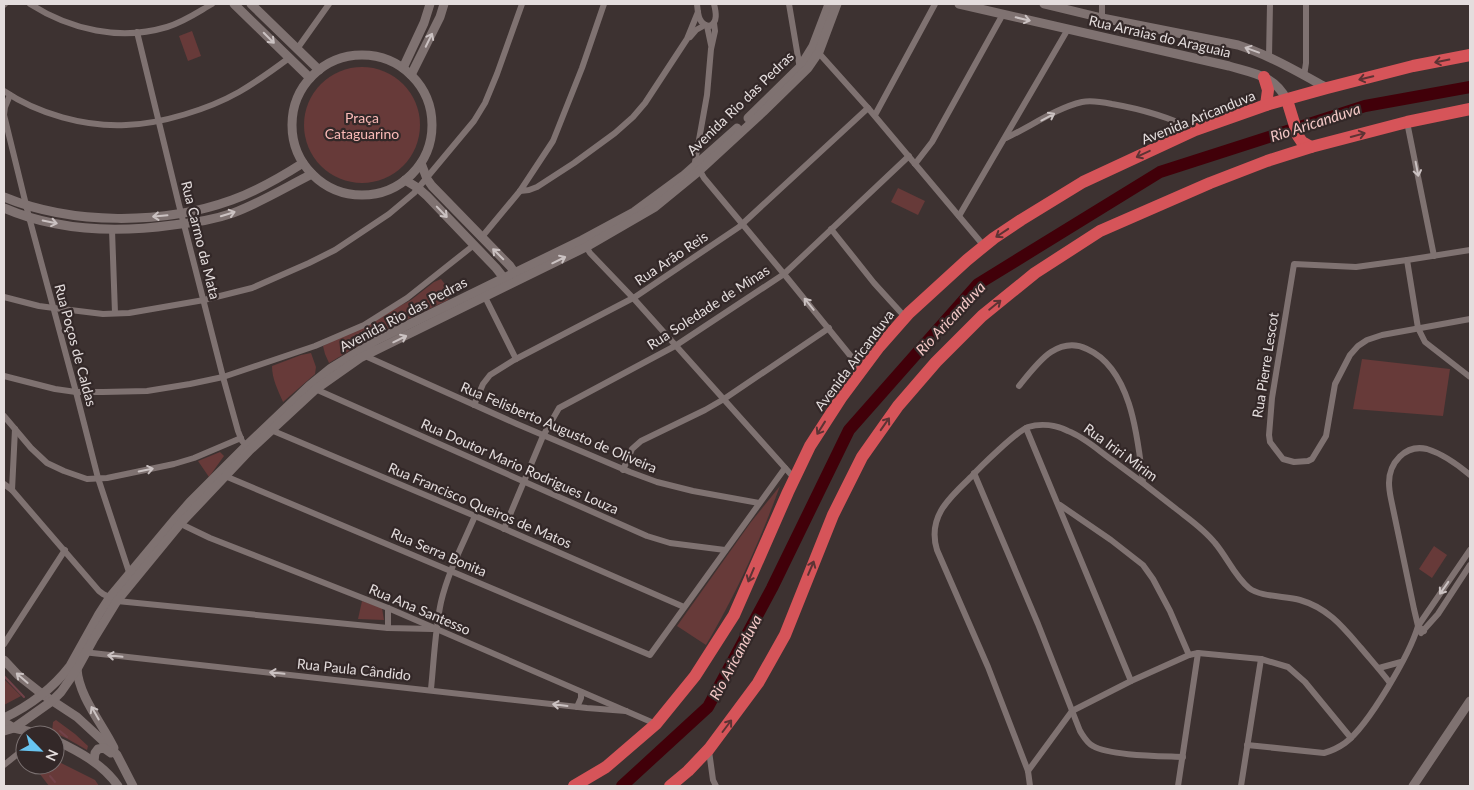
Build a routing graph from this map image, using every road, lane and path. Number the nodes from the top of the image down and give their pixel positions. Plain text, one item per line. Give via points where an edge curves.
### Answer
1 (30, 4) edge
2 (212, 4) edge
3 (234, 4) edge
4 (251, 4) edge
5 (329, 4) edge
6 (430, 4) edge
7 (444, 4) edge
8 (522, 4) edge
9 (604, 4) edge
10 (714, 4) edge
11 (789, 4) edge
12 (829, 4) edge
13 (837, 4) edge
14 (935, 4) edge
15 (959, 4) edge
16 (1044, 4) edge
17 (1102, 4) edge
18 (1270, 4) edge
19 (1306, 4) edge
20 (696, 7) edge
21 (1003, 14) junction
22 (1102, 18) junction
23 (714, 23) junction
24 (706, 26) junction
25 (1068, 29) junction
26 (137, 32) junction
27 (687, 39) junction
28 (296, 49) junction
29 (711, 49) junction
30 (816, 49) junction
31 (1470, 56) edge
32 (1269, 57) junction
33 (289, 58) junction
34 (403, 68) junction
35 (319, 70) junction
36 (801, 70) junction
37 (412, 75) junction
38 (1304, 76) junction
39 (1264, 77) junction
40 (310, 78) junction
41 (1327, 88) junction
42 (4, 91) edge
43 (10, 95) junction
44 (1287, 100) junction
45 (1266, 105) junction
46 (868, 108) junction
47 (1470, 109) edge
48 (4, 115) edge
49 (875, 115) junction
50 (158, 120) junction
51 (1407, 122) junction
52 (1195, 130) junction
53 (1005, 139) junction
54 (1311, 147) junction
55 (909, 156) junction
56 (303, 163) junction
57 (421, 163) junction
58 (915, 164) junction
59 (698, 168) junction
60 (312, 174) junction
61 (427, 179) junction
62 (405, 180) junction
63 (418, 188) junction
64 (520, 190) junction
65 (4, 197) edge
66 (26, 205) junction
67 (4, 208) edge
68 (181, 213) junction
69 (960, 216) junction
70 (29, 217) junction
71 (184, 224) junction
72 (742, 224) junction
73 (831, 229) junction
74 (112, 230) junction
75 (478, 241) junction
76 (584, 243) junction
77 (984, 246) junction
78 (1470, 250) edge
79 (1434, 256) junction
80 (1408, 260) junction
81 (784, 274) junction
82 (517, 276) junction
83 (506, 281) junction
84 (4, 297) edge
85 (485, 297) junction
86 (634, 298) junction
87 (204, 300) junction
88 (54, 308) junction
89 (115, 313) junction
90 (905, 317) junction
91 (1470, 319) edge
92 (829, 328) junction
93 (1418, 328) junction
94 (676, 346) junction
95 (361, 354) junction
96 (516, 359) junction
97 (862, 370) junction
98 (4, 376) edge
99 (223, 377) junction
100 (1470, 377) edge
101 (1019, 386) dead end
102 (312, 388) junction
103 (76, 392) junction
104 (724, 399) junction
105 (474, 405) junction
106 (4, 416) edge
107 (4, 425) edge
108 (14, 428) junction
109 (269, 428) junction
110 (1026, 428) junction
111 (543, 436) junction
112 (246, 445) junction
113 (785, 468) junction
114 (623, 470) junction
115 (223, 473) junction
116 (974, 473) junction
117 (1470, 475) edge
118 (98, 478) junction
119 (795, 479) junction
120 (524, 481) junction
121 (1143, 482) junction
122 (4, 484) edge
123 (12, 490) junction
124 (758, 503) junction
125 (1059, 504) junction
126 (475, 516) junction
127 (178, 520) junction
128 (504, 529) junction
129 (65, 550) junction
130 (725, 550) junction
131 (1470, 550) edge
132 (1459, 566) junction
133 (1468, 568) edge
134 (452, 571) junction
135 (132, 575) junction
136 (114, 599) junction
137 (684, 607) junction
138 (388, 608) junction
139 (1418, 626) junction
140 (388, 628) junction
141 (436, 629) junction
142 (1424, 631) junction
143 (1415, 637) junction
144 (4, 644) edge
145 (83, 652) junction
146 (1198, 653) junction
147 (1189, 655) junction
148 (1261, 659) junction
149 (4, 660) edge
150 (1401, 662) junction
151 (1379, 668) junction
152 (77, 670) junction
153 (1131, 681) junction
154 (1390, 683) junction
155 (431, 689) junction
156 (581, 692) junction
157 (42, 694) junction
158 (1470, 700) edge
159 (52, 701) junction
160 (577, 706) junction
161 (626, 711) junction
162 (1072, 711) junction
163 (4, 720) edge
164 (656, 724) junction
165 (14, 728) junction
166 (4, 731) edge
167 (1351, 738) junction
168 (65, 745) edge
169 (1247, 745) junction
170 (708, 749) junction
171 (15, 756) edge
172 (117, 756) junction
173 (1183, 757) junction
174 (94, 761) junction
175 (4, 765) edge
176 (1028, 772) junction
177 (118, 786) edge
178 (133, 786) edge
179 (574, 786) edge
180 (670, 786) edge
181 (716, 786) edge
182 (1030, 786) edge
183 (1178, 786) edge
184 (1241, 786) edge
185 (1413, 786) edge

1 - 26 street via 79,27 104,32
2 - 26 street via 168,26
3 -> 33 main road
4 - 28 main road
5 - 28 street
6 - 34 main road
37 -> 7 main road
8 - 61 street via 485,103
9 - 64 street via 553,141
10 - 23 street
11 - 36 street
12 - 30 main road, Avenida Rio das Pedras
13 - 30 main road, Avenida Rio das Pedras
14 - 49 street
15 - 21 main road, Rua Arraias do Araguaia
16 - 22 main road, Rua Arraias do Araguaia
17 - 22 street
18 - 32 street
19 - 38 street
20 - 24 street via 700,21
20 - 27 street
21 -> 25 main road, Rua Arraias do Araguaia
21 - 58 street via 932,142
32 -> 22 main road, Rua Arraias do Araguaia via 1238,45
23 - 24 street
23 - 29 street
24 - 27 street
24 - 29 street
25 - 39 main road, Rua Arraias do Araguaia
25 - 53 street
26 - 50 street, Rua Carmo da Mata
27 - 64 street via 630,120 537,187
28 - 35 main road
29 - 59 street via 707,95 696,154
30 - 36 main road, Avenida Rio das Pedras
30 - 46 street
31 -> 41 highway, Avenida Aricanduva
32 - 38 main road, Rua Arraias do Araguaia
33 - 40 main road
33 - 50 street via 219,102
34 - 35 main road via 390,60 360,55 332,62
34 - 37 main road
35 - 40 main road
36 - 59 main road, Avenida Rio das Pedras
37 - 57 main road via 423,90 432,117 429,146
38 - 41 main road, Rua Arraias do Araguaia
39 - 44 main road, Rua Arraias do Araguaia via 1279,86
39 - 45 highway via 1268,90
40 - 56 main road via 296,101 293,113 293,139
41 - 44 highway, Avenida Aricanduva
42 - 43 street
43 - 48 street, Rua Poços de Caldas
43 - 50 street via 49,113 86,122 126,125
44 - 45 highway, Avenida Aricanduva
44 - 54 highway via 1298,136
45 - 52 highway, Avenida Aricanduva
46 - 49 street
46 - 72 street, Rua Arão Reis
47 - 51 highway
48 - 66 street, Rua Poços de Caldas
49 - 55 street
50 - 68 street, Rua Carmo da Mata
54 -> 51 highway
51 -> 79 street
53 -> 52 street via 1066,107 1097,101 1162,116
52 -> 77 highway, Avenida Aricanduva via 1082,182
53 - 69 street
170 -> 54 highway via 758,684 785,635 833,515 862,457 898,406 982,316 1034,272 1100,231 1210,183
55 - 58 street
55 - 73 street, Rua Soledade de Minas
56 - 60 main road
56 - 68 main road via 248,194
57 - 61 main road
57 - 62 main road
58 - 69 street
59 - 72 street
59 - 76 main road, Avenida Rio das Pedras via 655,207
60 - 62 main road via 332,189 357,195 382,192
71 -> 60 main road via 232,213
61 - 63 street
61 - 75 main road
62 - 63 main road
63 -> 75 main road
63 - 87 street via 390,214 335,250 252,288
64 - 75 street
65 - 66 main road
68 -> 66 main road via 94,218
66 - 70 street, Rua Poços de Caldas
67 - 70 main road
68 - 71 street, Rua Carmo da Mata
69 - 77 street
70 -> 74 main road via 88,229
70 - 88 street, Rua Poços de Caldas
71 - 74 main road
71 - 87 street, Rua Carmo da Mata
72 - 81 street
72 - 86 street, Rua Arão Reis
73 - 81 street, Rua Soledade de Minas
73 - 90 street
74 - 89 street
82 -> 75 main road
75 - 83 main road
75 - 99 street via 407,298 364,326
76 - 82 main road, Avenida Rio das Pedras
76 - 86 street
77 - 90 highway, Avenida Aricanduva
78 - 79 street
79 - 80 street
80 - 93 street
80 - 93 street, Rua Pierre Lescot via 1356,267 1294,264 1268,435 1283,459 1308,461 1317,453 1326,436 1335,384 1358,346 1382,334
92 -> 81 street
81 - 94 street, Rua Soledade de Minas
82 - 83 main road, Avenida Rio das Pedras
83 - 85 main road, Avenida Rio das Pedras
83 - 95 main road, Avenida Rio das Pedras via 377,340
84 - 88 street
95 -> 85 main road, Avenida Rio das Pedras
85 - 96 street
86 - 94 street
86 - 96 street, Rua Arão Reis
87 - 89 street
87 - 99 street, Rua Carmo da Mata
88 - 89 street
88 - 103 street, Rua Poços de Caldas
90 - 97 highway, Avenida Aricanduva
91 - 93 street
92 - 97 street
92 - 104 street
93 - 100 street via 1425,342
94 - 104 street
94 - 111 street, Rua Soledade de Minas via 563,405 556,411
95 - 102 main road, Avenida Rio das Pedras
95 - 105 street, Rua Felisberto Augusto de Oliveira
96 - 105 street, Rua Arão Reis via 487,378
97 -> 119 highway, Avenida Aricanduva via 810,446
98 - 103 street
99 - 103 street via 147,391
99 - 112 street, Rua Carmo da Mata
101 - 121 street via 1049,353 1059,348 1068,345 1084,348 1101,357 1115,373 1124,393 1135,428
102 - 109 main road, Avenida Rio das Pedras
102 - 120 street, Rua Doutor Mario Rodrigues Louza
103 - 118 street, Rua Poços de Caldas
104 - 113 street
104 - 114 street via 641,441 632,449
105 - 111 street, Rua Felisberto Augusto de Oliveira
106 - 108 street
107 - 108 street
108 - 118 street via 47,462 77,476
108 - 123 street
109 - 112 main road, Avenida Rio das Pedras
109 - 126 street, Rua Francisco Queiros de Matos
110 - 116 street
110 - 121 street, Rua Iriri Mirim via 1051,426 1074,433
110 - 125 street
111 - 114 street, Rua Felisberto Augusto de Oliveira
111 - 120 street, Rua Soledade de Minas
112 - 115 main road, Avenida Rio das Pedras
118 -> 112 street via 174,464
113 - 119 street
113 - 124 street
114 - 124 street, Rua Felisberto Augusto de Oliveira via 693,491
115 - 127 main road, Avenida Rio das Pedras
115 - 134 street, Rua Serra Bonita
116 - 162 street
116 - 176 street via 936,518 934,540
117 - 139 street via 1440,454 1422,448 1402,454 1392,469 1391,499
118 - 135 street, Rua Poços de Caldas
119 -> 164 highway, Avenida Aricanduva via 734,615 695,676
120 - 128 street, Rua Soledade de Minas
120 - 130 street, Rua Doutor Mario Rodrigues Louza via 658,540
121 - 151 street, Rua Iriri Mirim via 1215,542 1248,588 1258,593 1300,600 1322,609 1341,624
122 - 123 street
123 - 129 street
124 - 130 street
125 - 147 street via 1144,565 1170,611
125 - 153 street
126 - 128 street, Rua Francisco Queiros de Matos
126 - 134 street
127 - 135 main road, Avenida Rio das Pedras
127 - 138 street, Rua Ana Santesso via 210,538
128 - 137 street, Rua Francisco Queiros de Matos
129 - 136 street via 99,591
129 - 144 street
130 - 137 street
131 - 132 street
132 - 133 street
132 -> 139 street
133 - 142 street
134 - 137 street, Rua Serra Bonita via 650,656
134 - 141 street
135 - 136 main road, Avenida Rio das Pedras
136 - 140 street
136 - 145 main road, Avenida Rio das Pedras
138 - 140 street
138 - 141 street, Rua Ana Santesso
139 - 142 street
139 - 143 street
140 - 141 street
141 - 155 street
141 - 156 street, Rua Ana Santesso
142 - 143 street
143 - 150 street
145 - 152 main road, Avenida Rio das Pedras
155 -> 145 street, Rua Paula Cândido
145 - 157 main road, Avenida Rio das Pedras
146 - 147 street
146 - 148 street
146 - 173 street
147 - 153 street
148 - 167 street via 1288,667 1296,673
148 - 169 street
157 -> 149 main road via 18,676
150 - 151 street
150 - 154 street
151 - 154 street, Rua Iriri Mirim
152 - 159 main road, Avenida Rio das Pedras
172 -> 152 main road via 83,693
153 - 162 street
154 - 167 street via 1360,730
160 -> 155 street, Rua Paula Cândido
156 - 160 street
156 - 161 street, Rua Ana Santesso
157 - 159 main road
157 - 163 main road, Avenida Rio das Pedras
158 - 185 main road
159 - 165 main road, Avenida Rio das Pedras
159 - 172 main road via 78,717
160 - 161 street, Rua Paula Cândido
161 - 164 street, Rua Ana Santesso
162 - 173 street via 1080,732 1094,747 1128,754
162 - 176 street
163 - 165 main road
164 - 179 highway, Avenida Aricanduva via 606,767
165 - 166 main road
167 - 169 street via 1324,753
168 - 174 main road
169 - 184 street
170 - 180 highway
170 - 181 street
171 - 175 street
172 - 174 main road via 104,748 98,749
172 - 178 main road
173 - 183 street
174 - 177 main road
176 - 182 street

